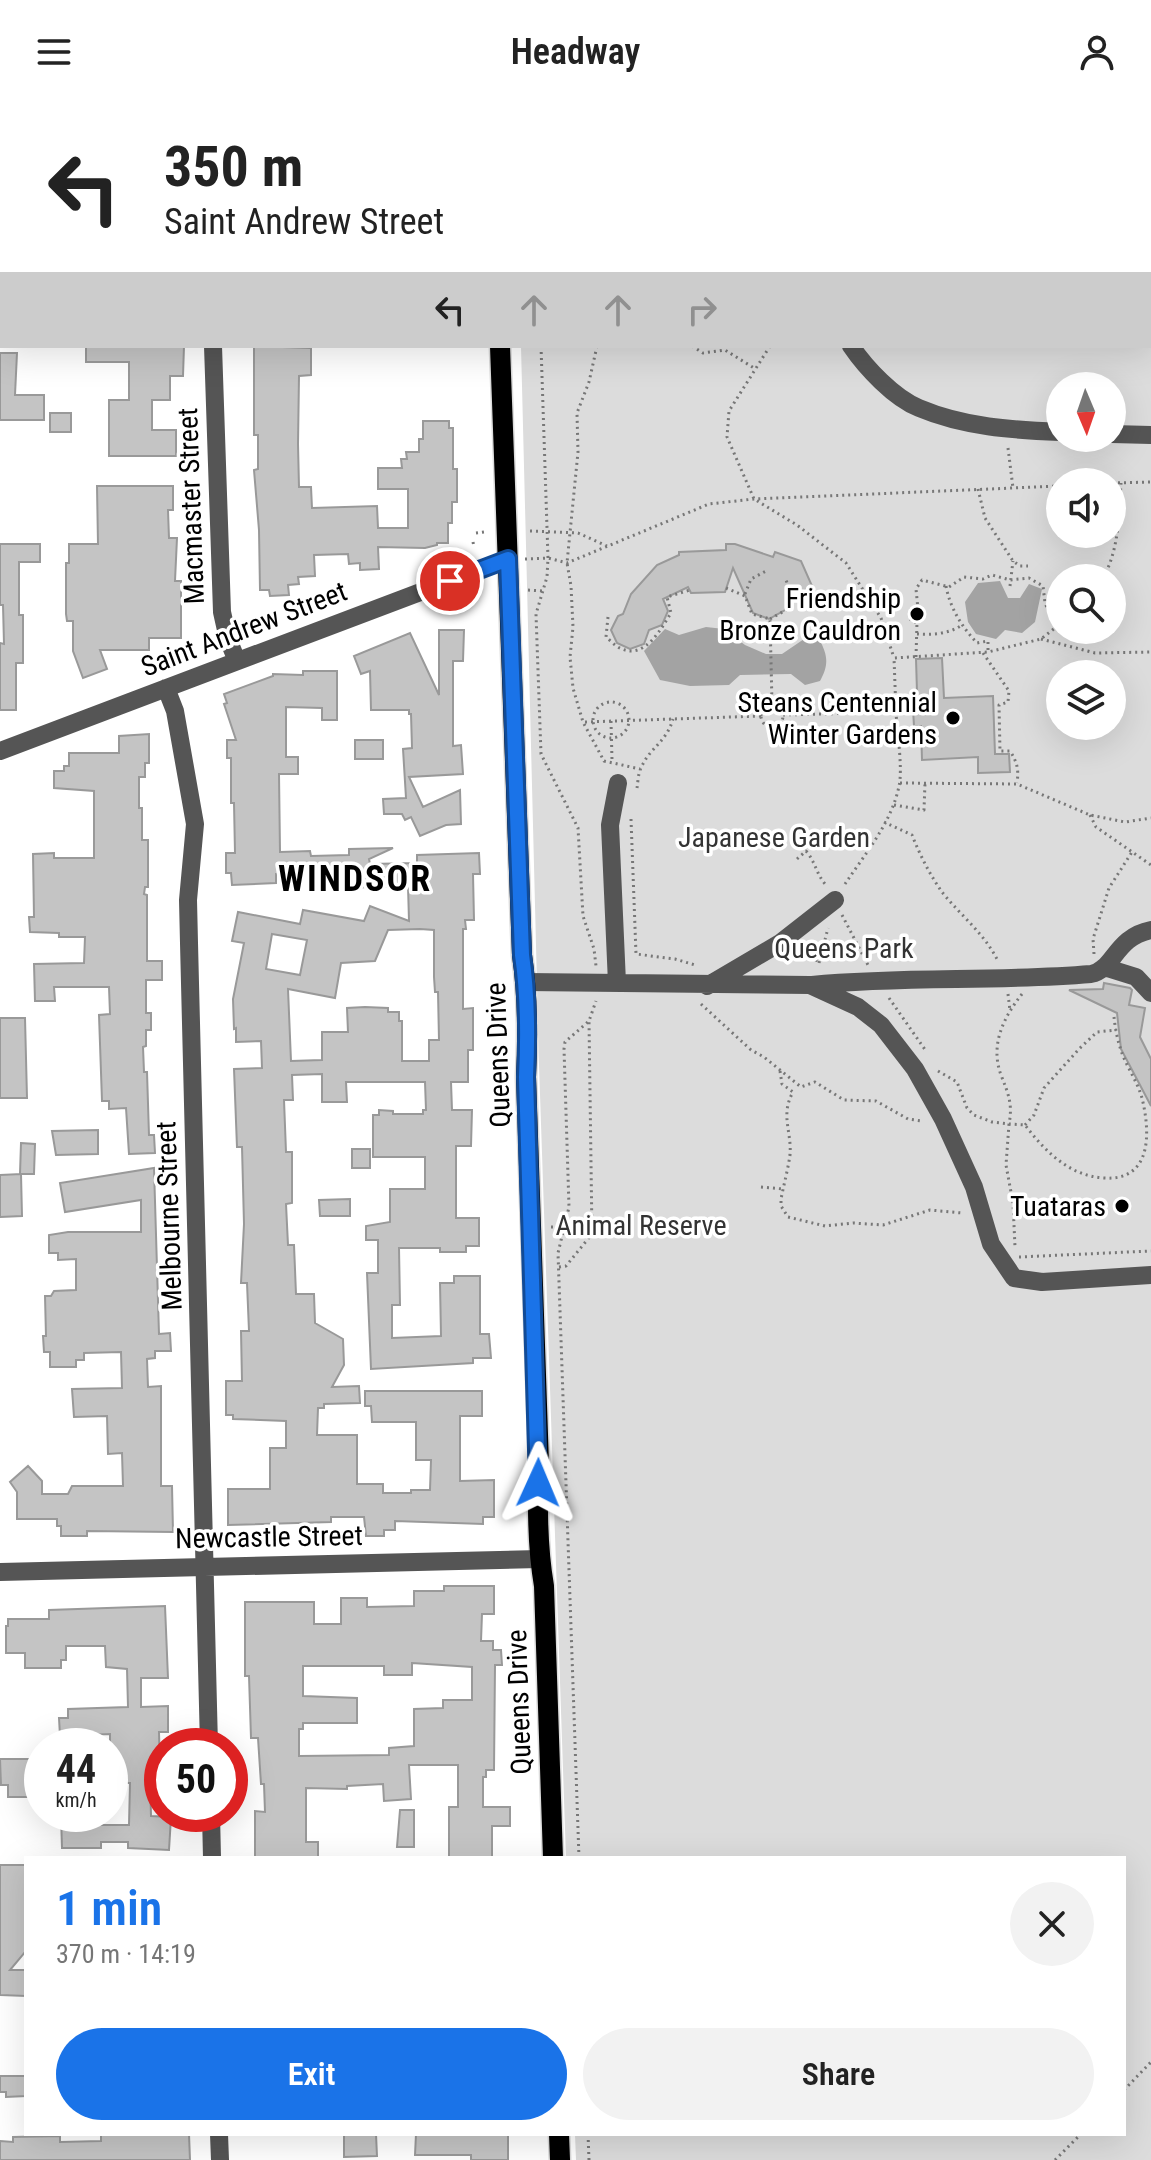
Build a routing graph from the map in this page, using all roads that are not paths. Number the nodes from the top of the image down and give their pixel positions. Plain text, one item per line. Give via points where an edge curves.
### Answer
1 (213, 348) edge
2 (500, 348) edge
3 (852, 348) edge
4 (1046, 431) edge
5 (1126, 434) edge
6 (1151, 435) edge
7 (508, 559) junction
8 (237, 661) junction
9 (166, 688) junction
10 (0, 751) edge
11 (618, 783) road end
12 (835, 900) road end
13 (1151, 930) edge
14 (1104, 967) junction
15 (1142, 974) edge
16 (526, 982) junction
17 (617, 983) junction
18 (810, 985) junction
19 (707, 986) junction
20 (1151, 993) edge
21 (1151, 1275) edge
22 (539, 1559) junction
23 (205, 1567) junction
24 (0, 1572) edge
25 (209, 1728) edge
26 (211, 1832) edge
27 (212, 1856) edge
28 (553, 1856) edge
29 (219, 2136) edge
30 (559, 2136) edge
31 (220, 2160) edge
32 (560, 2160) edge

1 - 8 street, Macmaster Street via 222,612
2 - 7 main road, Queens Drive
3 - 4 street via 870,372 917,408 993,429
5 - 6 street
7 - 8 street, Saint Andrew Street
7 - 16 main road, Queens Drive
8 - 9 street, Saint Andrew Street
9 - 10 street, Saint Andrew Street
9 - 23 street, Melbourne Street via 175,711 195,824 188,914
11 - 17 street via 610,825
12 - 19 street via 780,943
13 - 14 street via 1127,939
14 - 15 street
14 - 18 street via 1098,973 1044,978 876,979
15 - 20 street
16 - 17 street
16 - 22 main road, Queens Drive
17 - 19 street
18 - 19 street
18 - 21 street via 858,1007 881,1025 915,1069 943,1119 991,1244 1014,1278 1042,1282
22 - 23 street, Newcastle Street
22 - 28 main road, Queens Drive
23 - 24 street, Newcastle Street
23 - 25 street, Melbourne Street
26 - 27 street
29 - 31 street
30 - 32 main road

